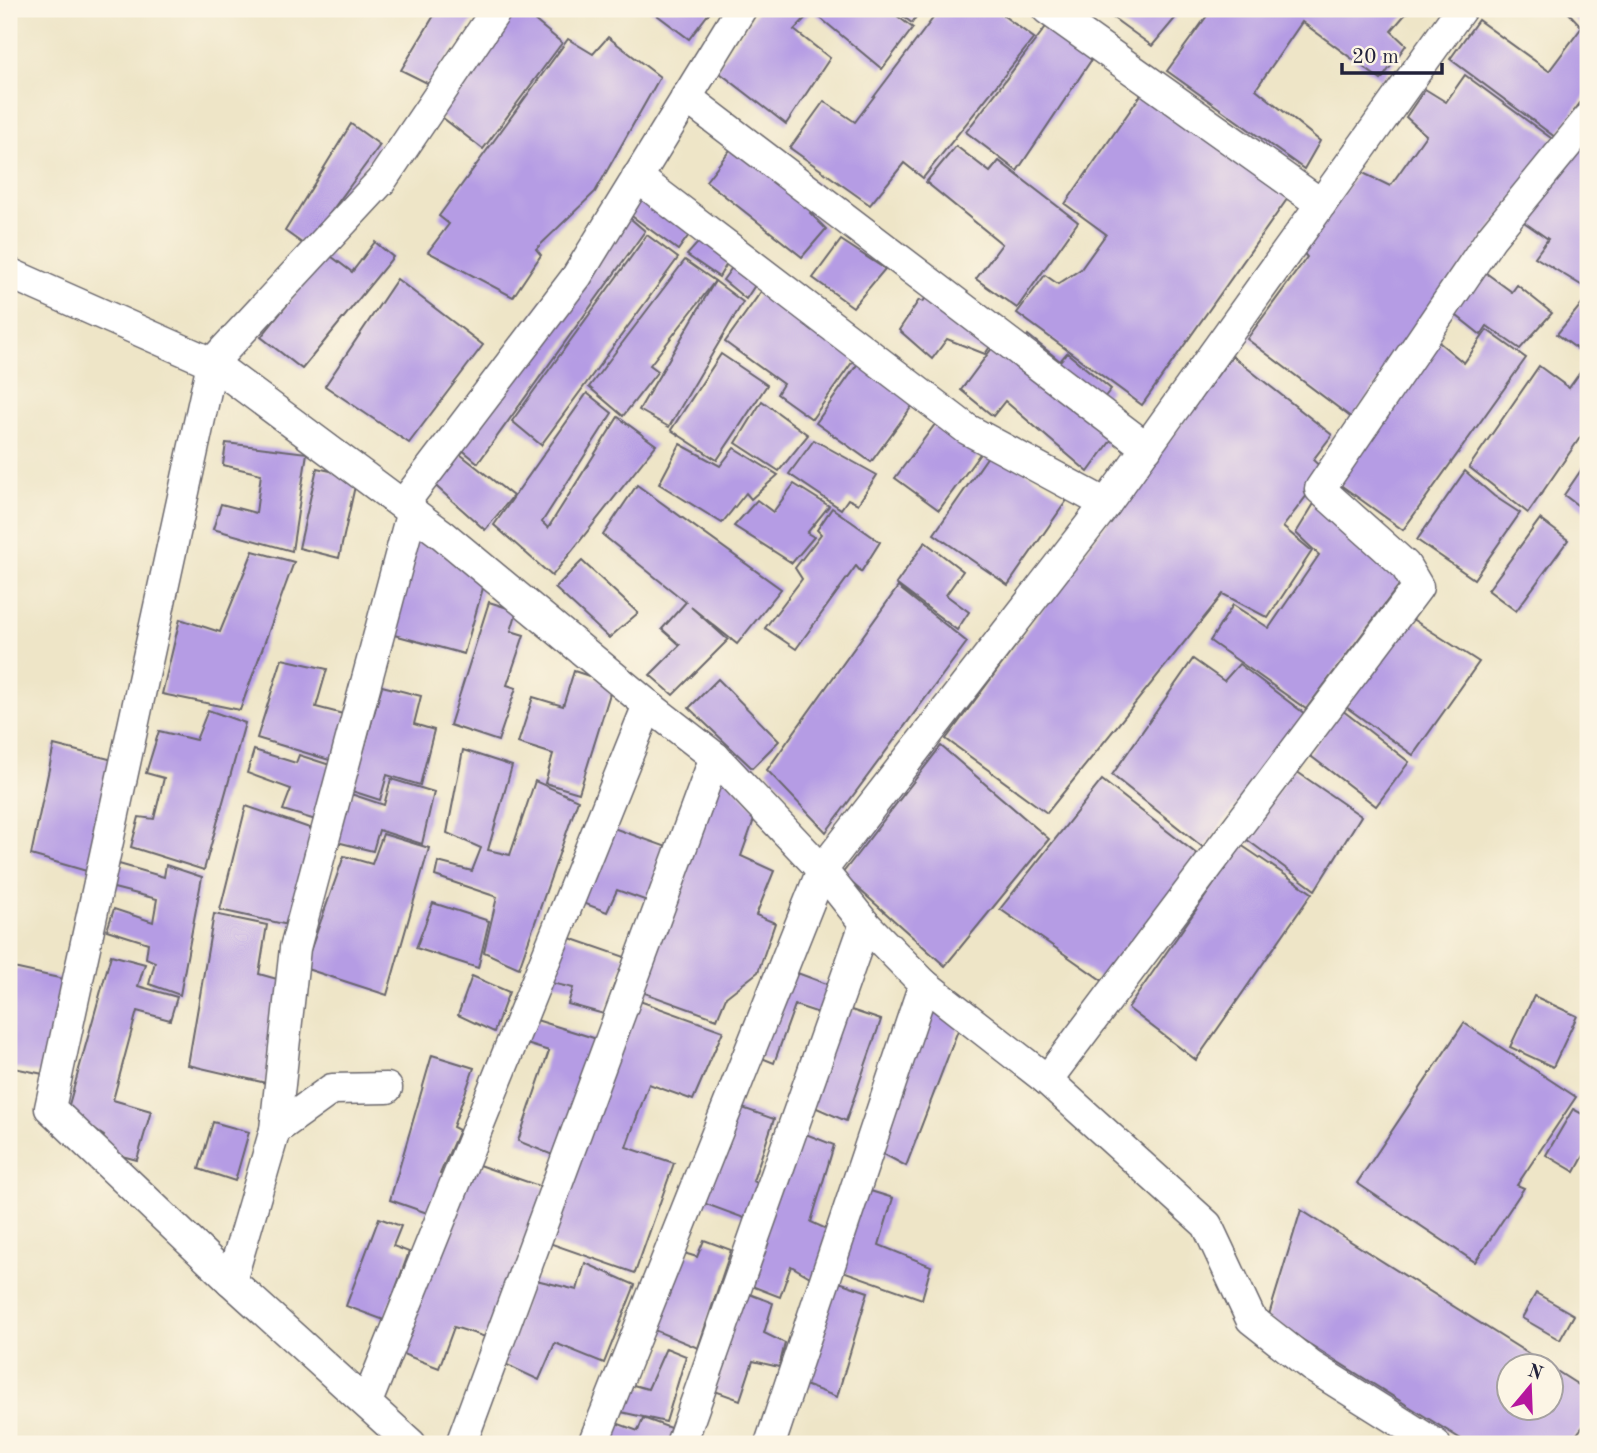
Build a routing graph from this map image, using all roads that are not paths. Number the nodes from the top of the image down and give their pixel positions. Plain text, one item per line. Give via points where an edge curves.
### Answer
1 (497, 9) edge
2 (741, 9) edge
3 (1047, 9) edge
4 (1461, 9) edge
5 (686, 97) junction
6 (1588, 119) edge
7 (637, 177) junction
8 (1321, 204) junction
9 (9, 274) edge
10 (212, 363) junction
11 (1147, 448) junction
12 (1106, 504) junction
13 (412, 511) junction
14 (649, 705) junction
15 (715, 757) junction
16 (822, 870) junction
17 (865, 924) junction
18 (924, 984) junction
19 (1047, 1080) junction
20 (387, 1088) dead end
21 (275, 1130) junction
22 (231, 1281) junction
23 (367, 1402) junction
24 (411, 1444) edge
25 (461, 1444) edge
26 (593, 1444) edge
27 (681, 1444) edge
28 (769, 1444) edge
29 (1435, 1444) edge

1 - 10 street via 381,181
2 - 5 street
3 - 8 street
4 - 8 street
5 - 7 street
5 - 11 street
6 - 19 street via 1491,239 1320,489 1405,565 1419,587
7 - 12 street via 967,429
7 - 13 street via 577,276 408,498
8 - 11 street
9 - 10 street
10 - 13 street
10 - 22 street via 50,1108
11 - 12 street
12 - 16 street
13 - 14 street
13 - 21 street via 295,948
14 - 15 street
14 - 23 street
15 - 16 street
15 - 25 street
16 - 17 street
16 - 26 street
17 - 18 street
17 - 27 street
18 - 19 street
18 - 28 street
19 - 29 street via 1207,1225 1251,1319 1311,1366
20 - 21 street via 331,1089
21 - 22 street
22 - 23 street
23 - 24 street

